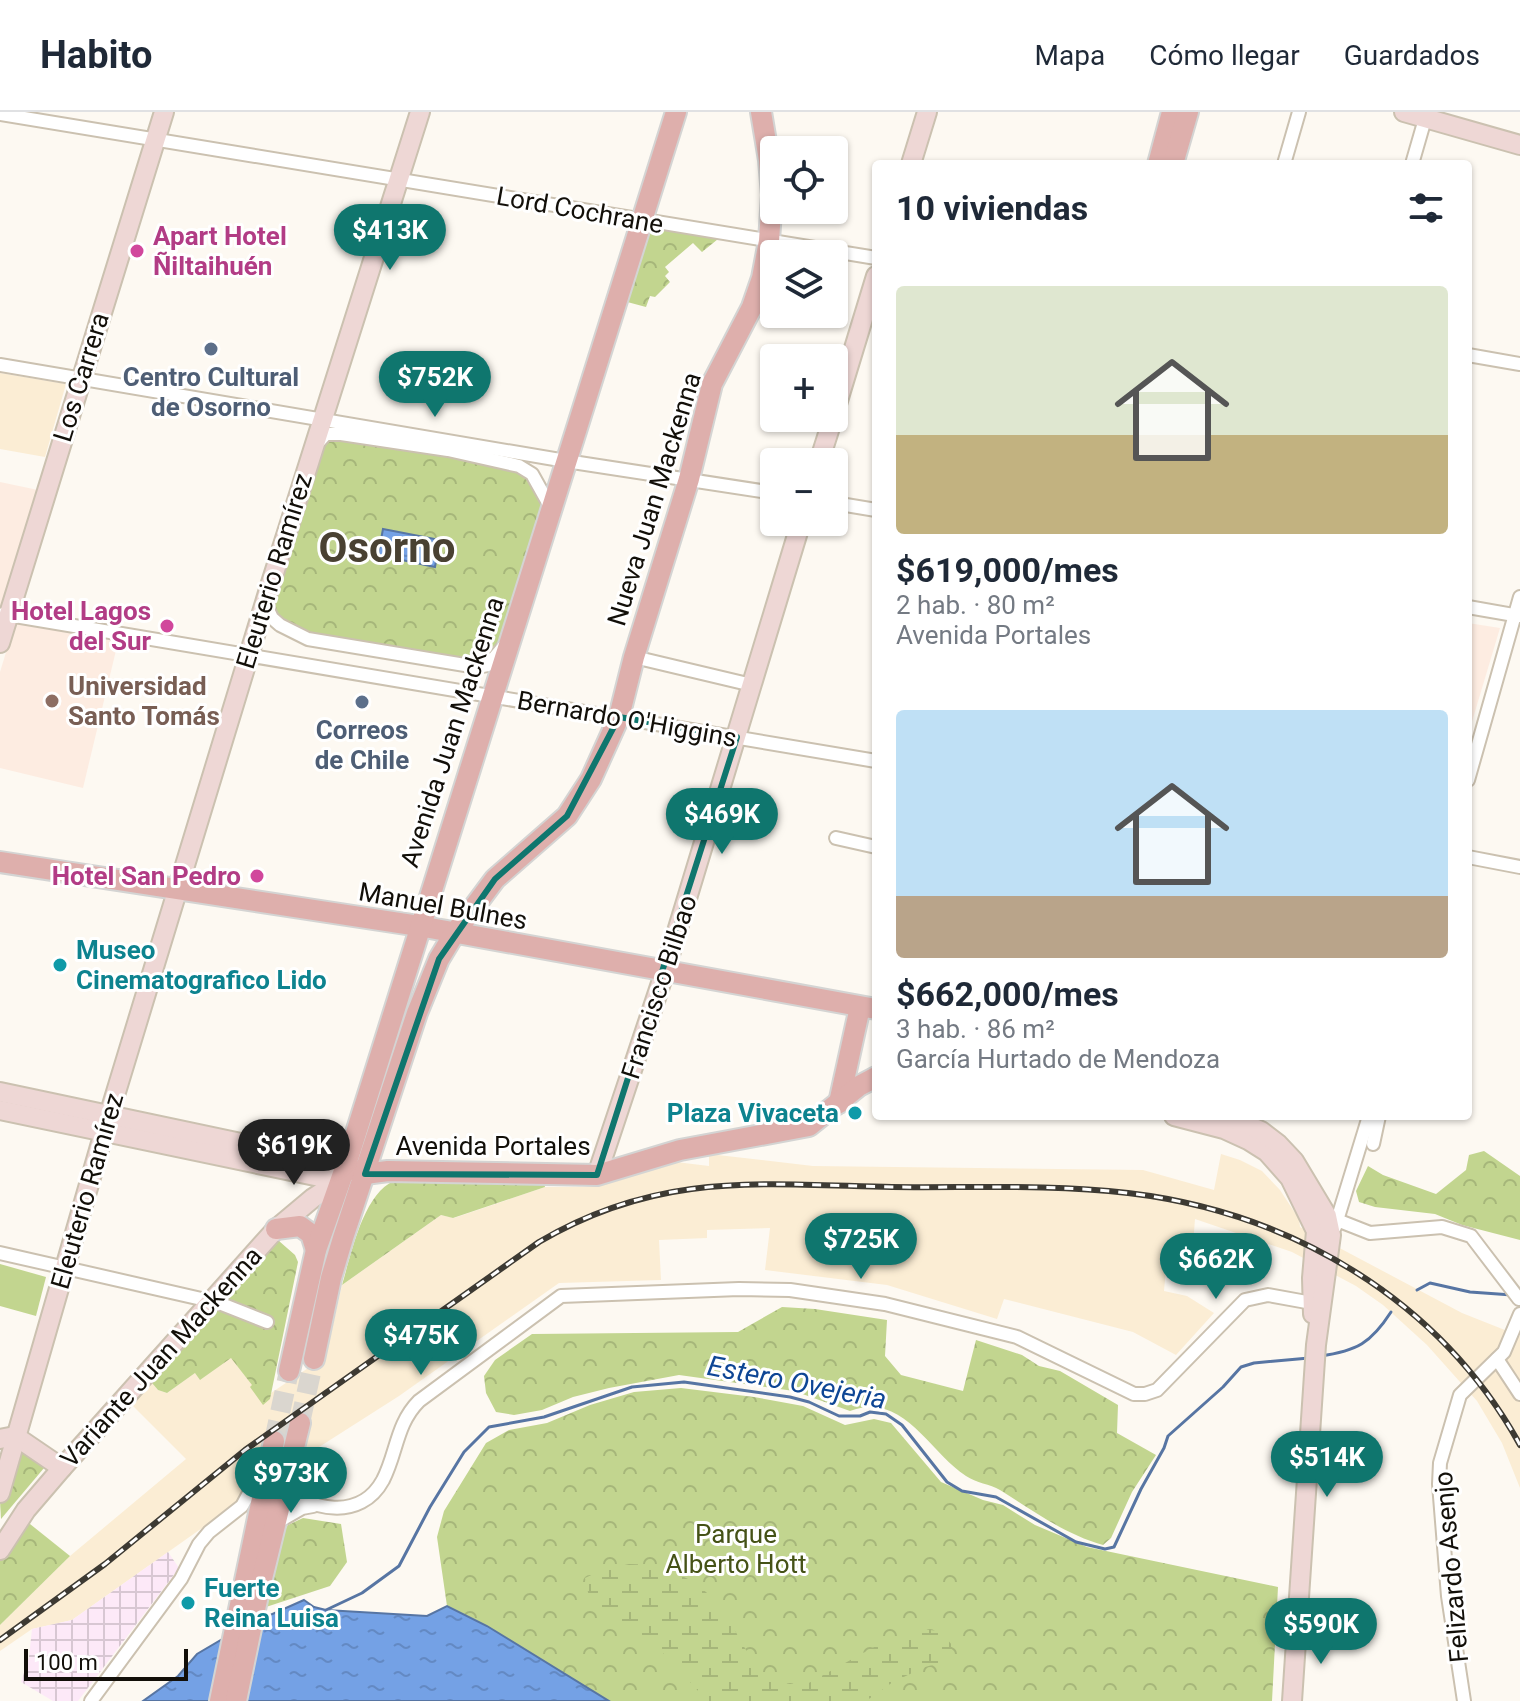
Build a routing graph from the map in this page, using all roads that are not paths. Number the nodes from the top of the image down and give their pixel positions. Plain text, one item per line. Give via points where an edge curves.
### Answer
1 (164, 112) edge
2 (420, 112) edge
3 (676, 112) edge
4 (761, 112) edge
5 (927, 112) edge
6 (1172, 112) edge
7 (1188, 112) edge
8 (1299, 112) edge
9 (1404, 112) edge
10 (0, 114) edge
11 (17, 114) edge
12 (1426, 114) edge
13 (155, 140) junction
14 (1520, 145) edge
15 (912, 160) edge
16 (1159, 160) edge
17 (1174, 160) edge
18 (1285, 160) edge
19 (1413, 160) edge
20 (398, 179) junction
21 (641, 221) junction
22 (763, 240) edge
23 (769, 240) edge
24 (848, 254) edge
25 (872, 257) edge
26 (760, 284) edge
27 (872, 289) edge
28 (1472, 356) edge
29 (1520, 364) edge
30 (0, 365) edge
31 (848, 367) edge
32 (81, 378) junction
33 (321, 418) junction
34 (311, 450) junction
35 (566, 461) junction
36 (689, 479) junction
37 (760, 491) edge
38 (848, 505) edge
39 (551, 508) junction
40 (872, 509) edge
41 (797, 536) edge
42 (1520, 597) edge
43 (265, 603) junction
44 (1472, 608) edge
45 (4, 614) edge
46 (1517, 616) edge
47 (509, 641) junction
48 (0, 643) edge
49 (249, 655) junction
50 (634, 657) junction
51 (752, 685) junction
52 (492, 696) junction
53 (619, 717) junction
54 (737, 737) junction
55 (872, 760) edge
56 (1472, 767) edge
57 (836, 838) dead end
58 (872, 846) edge
59 (1472, 858) edge
60 (0, 862) edge
61 (1520, 867) edge
62 (179, 889) junction
63 (419, 926) junction
64 (454, 934) junction
65 (665, 971) junction
66 (868, 1008) edge
67 (872, 1026) edge
68 (872, 1078) edge
69 (0, 1092) edge
70 (839, 1103) junction
71 (0, 1110) edge
72 (1189, 1120) edge
73 (1236, 1120) edge
74 (1368, 1120) edge
75 (1378, 1120) edge
76 (106, 1124) junction
77 (1373, 1144) dead end
78 (342, 1174) junction
79 (365, 1174) junction
80 (597, 1175) junction
81 (1337, 1220) junction
82 (276, 1229) junction
83 (1332, 1242) junction
84 (316, 1250) junction
85 (0, 1253) edge
86 (64, 1267) junction
87 (1516, 1295) edge
88 (209, 1302) junction
89 (1312, 1303) junction
90 (1519, 1314) edge
91 (267, 1322) dead end
92 (1316, 1345) junction
93 (314, 1359) tunnel mouth
94 (1497, 1359) junction
95 (289, 1371) tunnel mouth
96 (1520, 1394) edge
97 (300, 1423) tunnel mouth
98 (7, 1437) edge
99 (274, 1445) junction
100 (290, 1466) junction
101 (62, 1468) junction
102 (284, 1489) junction
103 (0, 1493) edge
104 (316, 1506) junction
105 (260, 1508) junction
106 (236, 1512) junction
107 (275, 1524) junction
108 (0, 1550) edge
109 (245, 1617) junction
110 (1297, 1631) junction
111 (91, 1701) edge
112 (220, 1701) edge
113 (236, 1701) edge
114 (1292, 1701) edge
115 (1298, 1701) edge
116 (1464, 1701) edge

1 - 13 main road, Los Carrera
2 - 20 main road, Eleuterio Ramírez
3 - 21 main road, Avenida Juan Mackenna
4 - 23 main road, Nueva Juan Mackenna via 772,195
5 - 15 main road
6 - 16 main road
7 - 17 main road
8 - 18 street
9 - 12 main road
10 - 11 street, Lord Cochrane
11 - 13 street, Lord Cochrane
12 - 14 main road
12 - 19 street
13 - 20 street, Lord Cochrane
13 - 32 main road, Los Carrera
20 - 21 street, Lord Cochrane
20 - 33 main road, Eleuterio Ramírez
21 - 22 street, Lord Cochrane
21 - 35 main road, Avenida Juan Mackenna
24 - 25 street, Lord Cochrane
26 - 36 main road, Nueva Juan Mackenna via 712,384
27 - 31 main road
28 - 29 street
30 - 32 street
32 - 33 street
32 - 45 main road, Los Carrera
33 - 34 main road, Eleuterio Ramírez
33 - 35 street
34 - 39 street via 326,434 341,434 519,466 532,474
34 - 43 main road, Eleuterio Ramírez
35 - 36 street
35 - 39 main road, Avenida Juan Mackenna
36 - 37 street
36 - 50 main road, Nueva Juan Mackenna
38 - 40 street
39 - 47 main road, Avenida Juan Mackenna
41 - 51 main road, Francisco Bilbao
42 - 46 street
43 - 47 street, Bernardo O'Higgins via 280,625 308,639 451,663 488,665
43 - 49 main road, Eleuterio Ramírez
44 - 46 street
45 - 48 main road, Los Carrera
45 - 49 street, Bernardo O'Higgins
46 - 56 street
47 - 52 main road, Avenida Juan Mackenna
49 - 52 street, Bernardo O'Higgins
49 - 62 main road, Eleuterio Ramírez
50 - 51 street
50 - 53 main road, Nueva Juan Mackenna
51 - 54 main road, Francisco Bilbao
52 - 53 street, Bernardo O'Higgins
52 - 63 main road, Avenida Juan Mackenna
53 - 54 street, Bernardo O'Higgins
53 - 64 main road via 591,779 567,816 495,879
54 - 55 street, Bernardo O'Higgins
54 - 65 main road, Francisco Bilbao
57 - 58 street
59 - 61 street
60 - 62 main road, Manuel Bulnes
62 - 63 main road, Manuel Bulnes
62 - 76 main road, Eleuterio Ramírez
63 - 64 main road, Manuel Bulnes
63 - 78 main road, Avenida Juan Mackenna
64 - 65 main road, Manuel Bulnes
64 - 79 main road via 423,994
65 - 66 main road, Manuel Bulnes
65 - 80 main road, Francisco Bilbao
66 - 70 main road
67 - 68 main road via 859,1041 853,1067 855,1076
68 - 70 main road, Avenida Portales
69 - 76 main road, Avenida Portales
70 - 80 main road, Avenida Portales via 805,1127 665,1153
71 - 76 main road, Avenida Portales
72 - 89 main road via 1248,1140 1290,1178 1317,1235
73 - 83 main road via 1261,1131 1294,1161 1327,1216
74 - 81 street
75 - 77 street
76 - 78 main road, Avenida Portales via 239,1152 326,1161
76 - 86 main road, Eleuterio Ramírez
78 - 79 main road, Avenida Portales
78 - 82 main road, Variante Juan Mackenna
78 - 84 main road, Avenida Juan Mackenna
79 - 80 main road, Avenida Portales
79 - 93 main road via 331,1278
81 - 83 street
81 - 87 street via 1370,1233 1442,1227 1471,1236
82 - 84 main road via 300,1226 311,1234
82 - 88 main road, Variante Juan Mackenna
83 - 92 main road
84 - 95 main road, Avenida Juan Mackenna
85 - 86 street
86 - 88 street
86 - 98 main road, Eleuterio Ramírez
88 - 91 street
88 - 101 main road, Variante Juan Mackenna
89 - 92 main road
89 - 104 street via 1268,1295 1245,1300 1157,1390 1145,1394 1125,1390 1017,1337 867,1300 764,1289 561,1296 409,1411 384,1478 370,1495 343,1508
90 - 94 street, Felizardo Asenjo
92 - 110 main road
94 - 96 street
94 - 116 street, Felizardo Asenjo via 1460,1395 1439,1473 1448,1596
97 - 100 main road
98 - 101 main road
98 - 103 main road, Eleuterio Ramírez
99 - 102 street via 272,1474
99 - 105 main road
99 - 106 street
100 - 102 main road
100 - 104 street via 295,1485
101 - 108 main road, Variante Juan Mackenna
102 - 104 street
102 - 107 main road
104 - 107 street
105 - 106 street
105 - 107 street
105 - 109 main road
106 - 111 street via 204,1537 181,1579
107 - 109 main road
109 - 112 main road
109 - 113 main road
110 - 114 main road
110 - 115 main road

